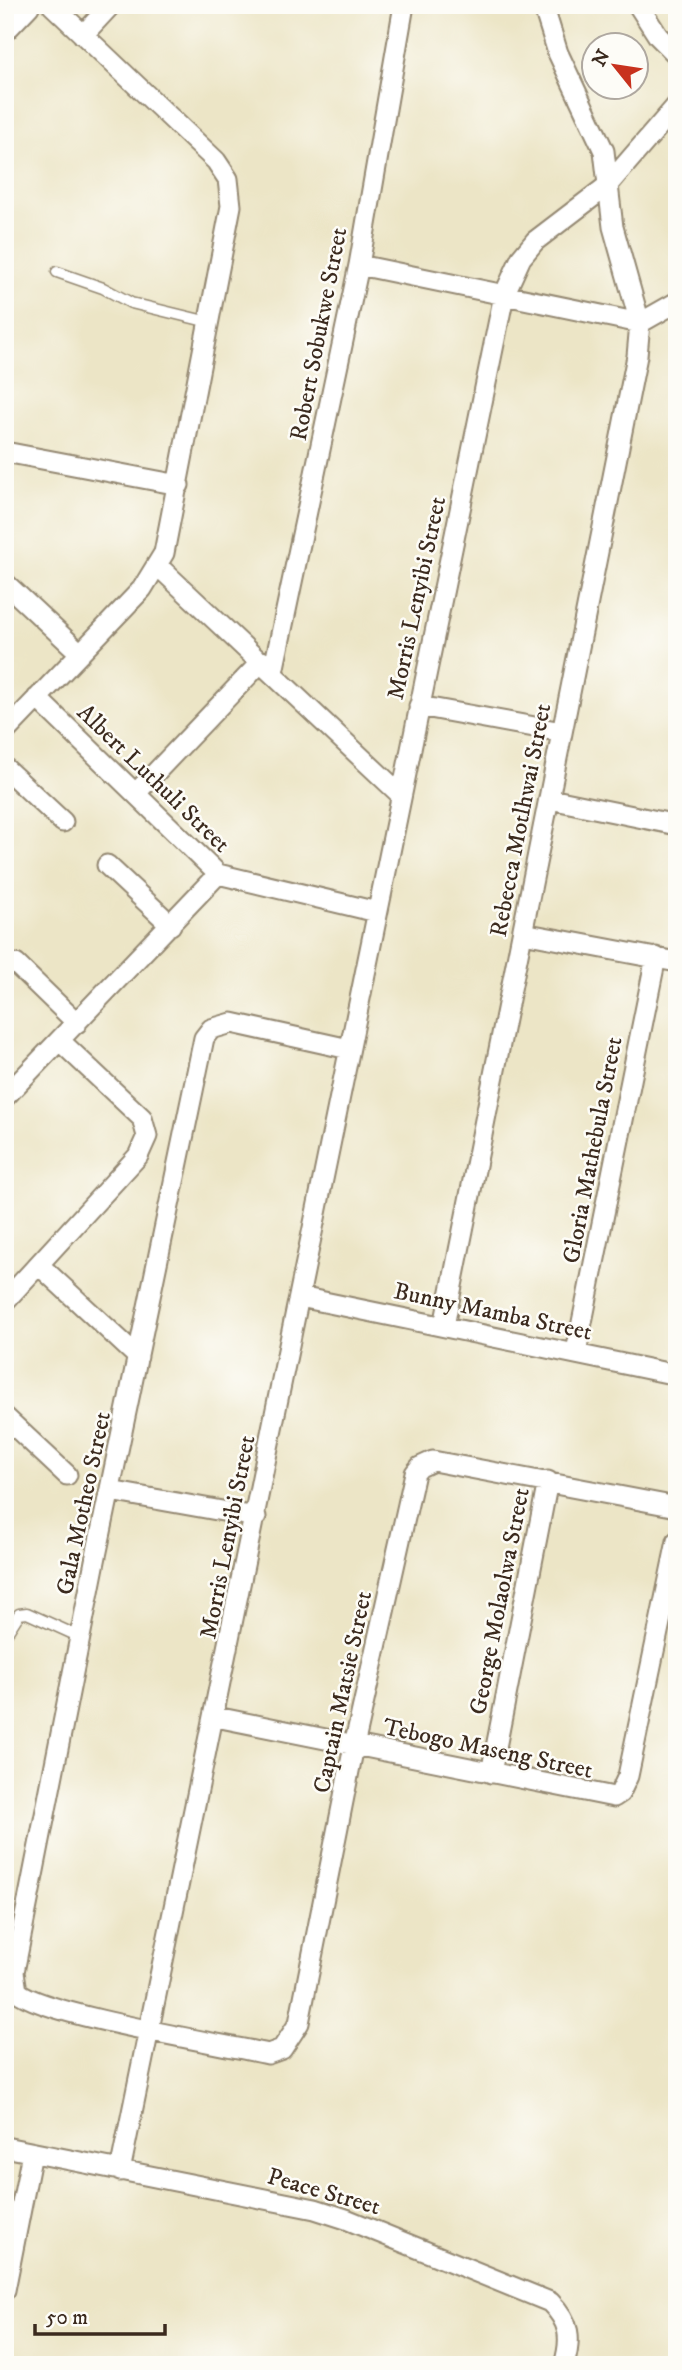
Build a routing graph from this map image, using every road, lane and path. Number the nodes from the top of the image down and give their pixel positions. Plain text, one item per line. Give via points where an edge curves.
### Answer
1 (27, 5) edge
2 (52, 5) edge
3 (111, 5) edge
4 (404, 5) edge
5 (542, 5) edge
6 (638, 5) edge
7 (5, 28) edge
8 (83, 35) junction
9 (677, 55) edge
10 (677, 105) edge
11 (607, 186) junction
12 (359, 265) junction
13 (57, 272) dead end
14 (504, 295) junction
15 (677, 302) edge
16 (209, 322) junction
17 (639, 323) junction
18 (5, 453) edge
19 (179, 485) junction
20 (158, 566) junction
21 (5, 583) edge
22 (80, 653) junction
23 (268, 667) junction
24 (37, 698) junction
25 (419, 706) junction
26 (5, 732) edge
27 (562, 732) junction
28 (5, 768) edge
29 (136, 793) junction
30 (401, 795) junction
31 (550, 799) junction
32 (63, 822) dead end
33 (677, 825) edge
34 (107, 865) dead end
35 (218, 874) junction
36 (377, 912) junction
37 (171, 925) junction
38 (523, 933) junction
39 (656, 957) junction
40 (677, 962) edge
41 (16, 964) dead end
42 (77, 1023) junction
43 (60, 1041) junction
44 (349, 1049) junction
45 (5, 1097) edge
46 (39, 1265) junction
47 (300, 1297) junction
48 (5, 1301) edge
49 (444, 1326) junction
50 (576, 1352) junction
51 (138, 1357) junction
52 (677, 1375) edge
53 (5, 1417) edge
54 (67, 1475) dead end
55 (548, 1481) junction
56 (110, 1491) junction
57 (677, 1507) edge
58 (256, 1517) junction
59 (677, 1541) edge
60 (5, 1636) edge
61 (80, 1637) junction
62 (216, 1717) junction
63 (354, 1746) junction
64 (491, 1773) junction
65 (149, 2029) junction
66 (5, 2147) edge
67 (32, 2153) junction
68 (120, 2171) junction
69 (5, 2290) edge
70 (565, 2365) edge

1 - 7 street
2 - 8 street
3 - 8 street
4 - 12 street, Robert Sobukwe Street
5 - 11 street, Rebecca Motlhwai Street via 558,53 604,151
6 - 9 street
8 - 16 street via 216,161 228,179 231,206
10 - 11 street, Morris Lenyibi Street
11 - 14 street, Morris Lenyibi Street via 536,241 521,258
11 - 17 street, Rebecca Motlhwai Street
12 - 14 street
12 - 23 street, Robert Sobukwe Street
13 - 16 lane via 131,303
14 - 17 street
14 - 25 street, Morris Lenyibi Street
15 - 17 street
16 - 19 street
17 - 27 street, Rebecca Motlhwai Street via 637,356
18 - 19 street
19 - 20 street via 170,536
20 - 22 street
20 - 23 street
21 - 22 street
22 - 24 street
23 - 29 street
23 - 30 street
24 - 26 street
24 - 29 street, Albert Luthuli Street
25 - 27 street
25 - 30 street, Morris Lenyibi Street
27 - 31 street, Rebecca Motlhwai Street
28 - 32 street
29 - 35 street, Albert Luthuli Street
30 - 36 street, Morris Lenyibi Street
31 - 33 street
31 - 38 street, Rebecca Motlhwai Street
34 - 37 street
35 - 36 street
35 - 37 street, Albert Luthuli Street
36 - 44 street, Morris Lenyibi Street
37 - 42 street, Albert Luthuli Street
38 - 39 street
38 - 49 street, Rebecca Motlhwai Street
39 - 40 street
39 - 50 street, Gloria Mathebula Street
41 - 42 street
42 - 43 street, Albert Luthuli Street
43 - 45 street, Albert Luthuli Street
43 - 46 street via 142,1118 147,1136 138,1156
44 - 47 street, Morris Lenyibi Street
44 - 51 street, Gala Motheo Street via 232,1023 211,1029 204,1038
46 - 48 street
46 - 51 street
47 - 49 street, Bunny Mamba Street
47 - 58 street, Morris Lenyibi Street
49 - 50 street, Bunny Mamba Street
50 - 52 street, Bunny Mamba Street
51 - 56 street, Gala Motheo Street
53 - 54 street
55 - 57 street, Captain Matsie Street
55 - 63 street, Captain Matsie Street via 433,1461 415,1473
55 - 64 street, George Molaolwa Street
56 - 58 street
56 - 61 street, Gala Motheo Street
58 - 62 street, Morris Lenyibi Street
59 - 64 street, Tebogo Maseng Street via 628,1776 620,1793 604,1797
60 - 61 lane via 19,1614 27,1613
61 - 65 street, Gala Motheo Street via 13,1983 33,2002
62 - 63 street, Tebogo Maseng Street
62 - 65 street, Morris Lenyibi Street
63 - 64 street, Tebogo Maseng Street
63 - 65 street, Captain Matsie Street via 299,2023 292,2038 282,2049 268,2054
65 - 68 street, Morris Lenyibi Street
66 - 67 street, Peace Street
67 - 68 street, Peace Street
67 - 69 street
68 - 70 street, Peace Street via 315,2209 533,2293 550,2302 568,2327

